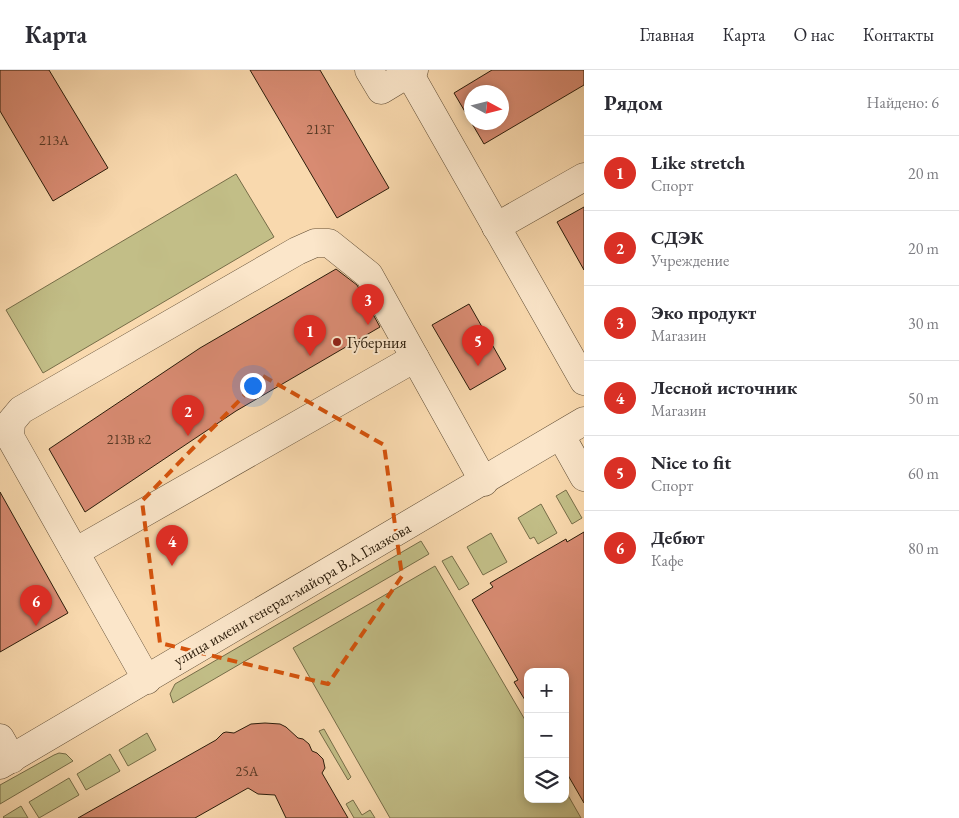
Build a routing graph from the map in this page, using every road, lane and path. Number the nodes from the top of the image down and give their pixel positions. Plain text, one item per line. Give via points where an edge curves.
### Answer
1 (369, 70) edge
2 (411, 72) edge
3 (584, 177) edge
4 (496, 227) junction
5 (415, 358) junction
6 (584, 381) edge
7 (584, 421) edge
8 (561, 436) junction
9 (584, 477) edge
10 (484, 482) junction
11 (75, 552) junction
12 (147, 680) junction
13 (4, 754) edge

1 - 2 street via 381,90
2 - 4 street
3 - 4 street
4 - 6 street
5 - 10 street
5 - 11 street
5 - 11 street via 369,275 329,243 314,243 297,251 20,410 10,422 10,436
7 - 8 street, улица имени генерал-майора В.А.Глазкова
8 - 9 street
8 - 10 street, улица имени генерал-майора В.А.Глазкова
10 - 12 street, улица имени генерал-майора В.А.Глазкова
11 - 12 street
12 - 13 street, улица имени генерал-майора В.А.Глазкова

